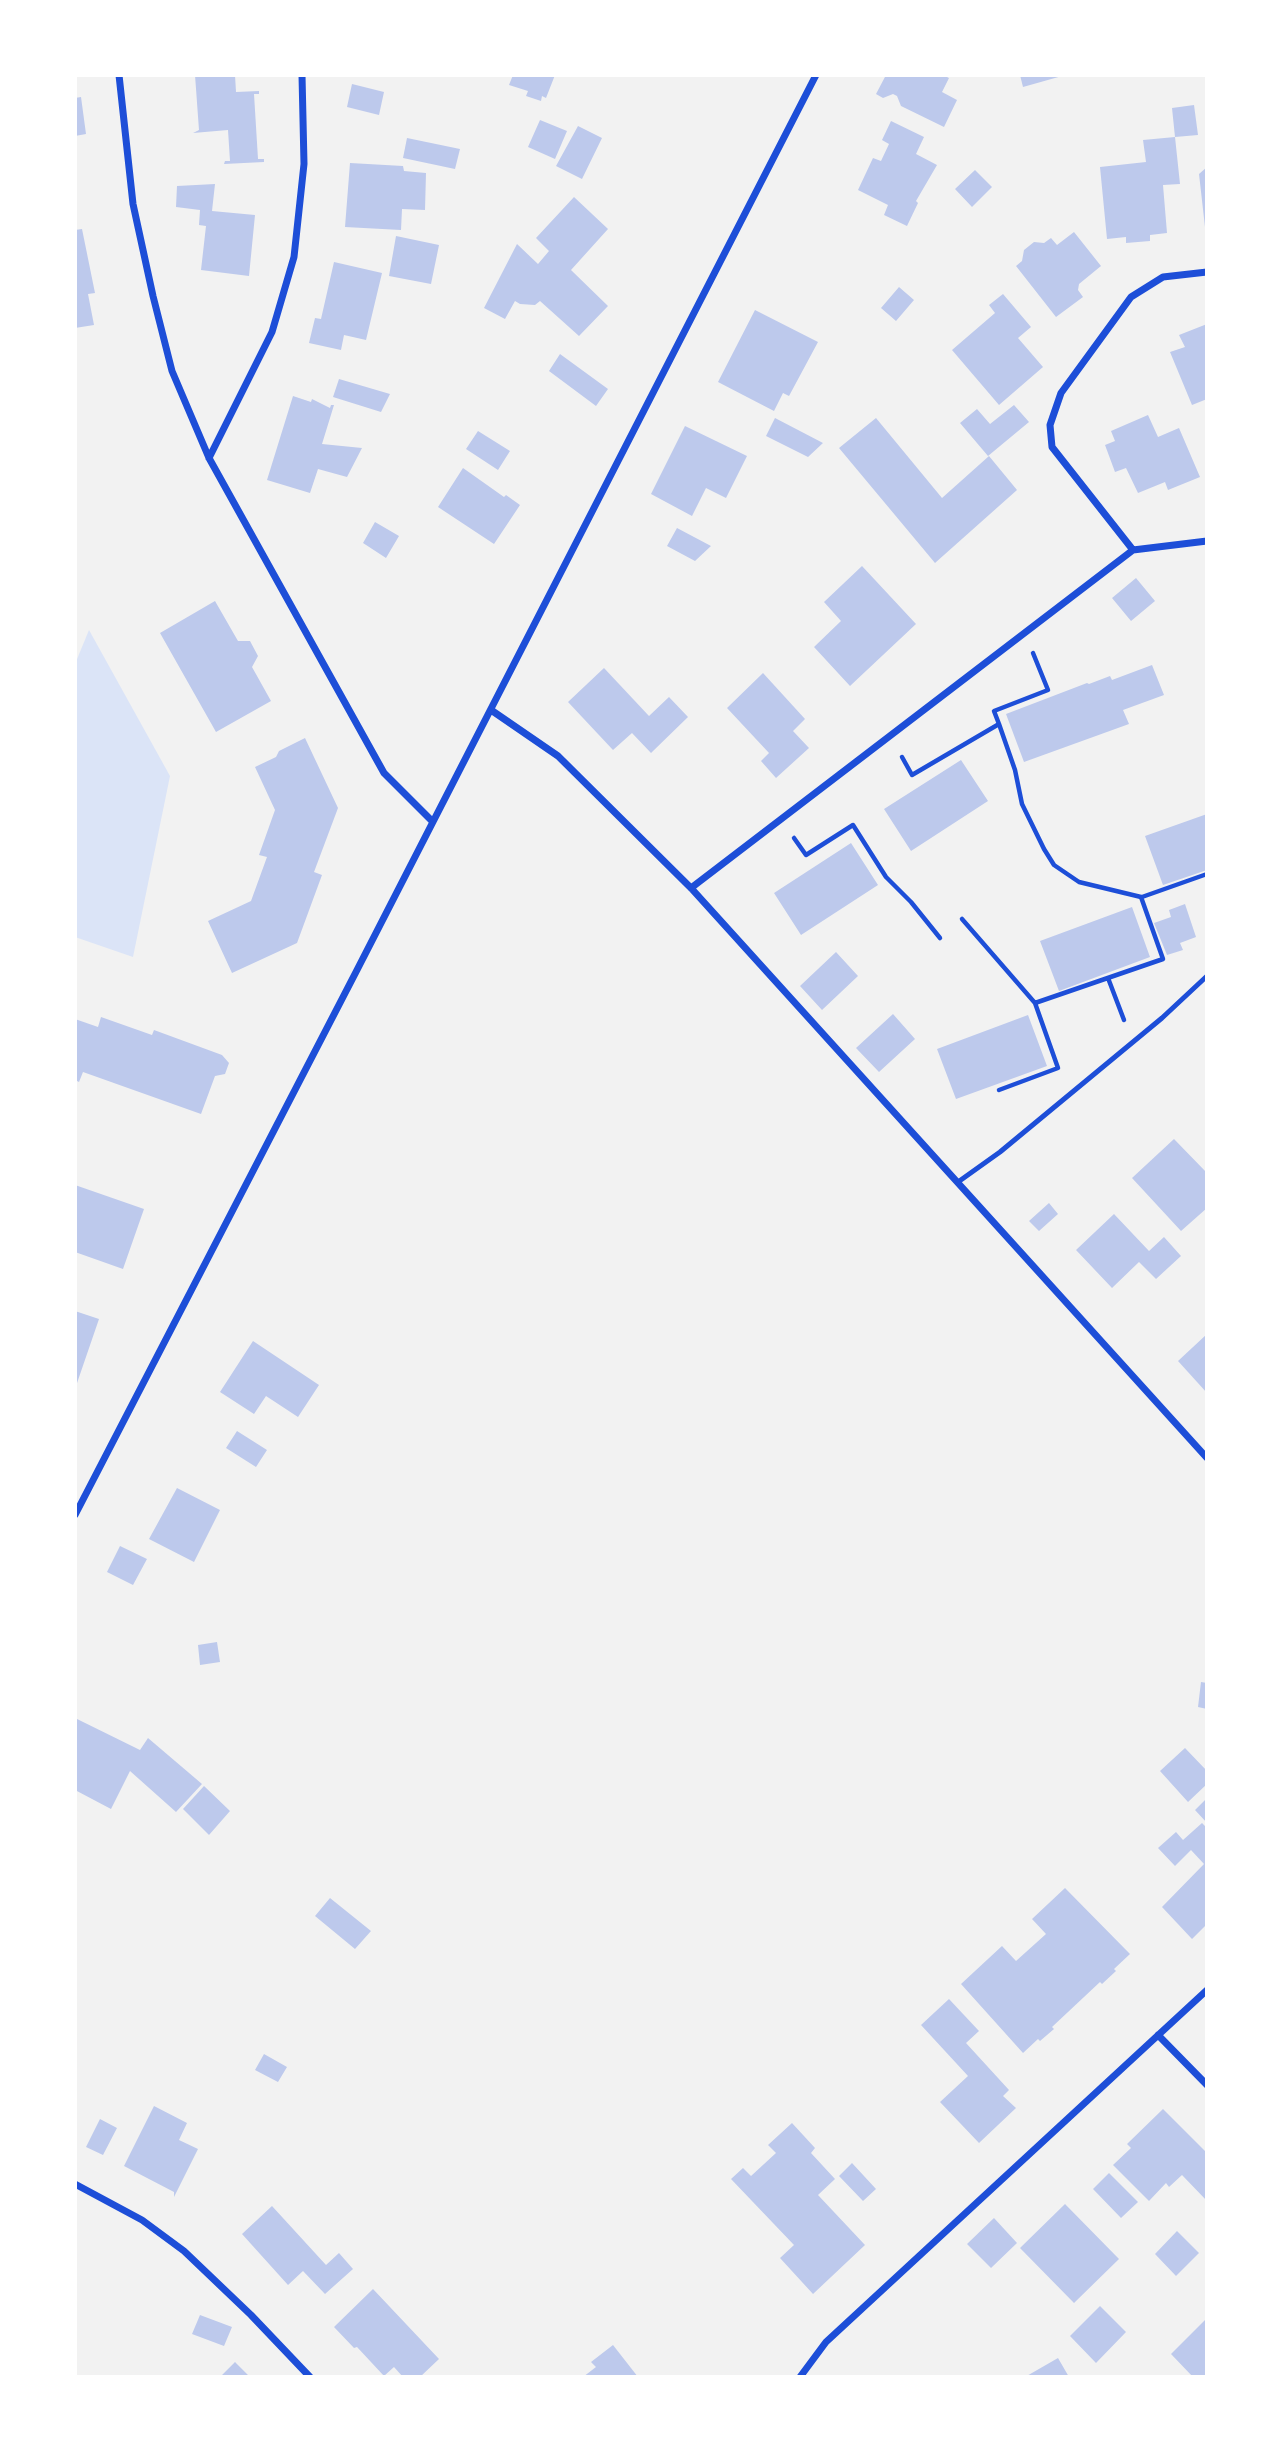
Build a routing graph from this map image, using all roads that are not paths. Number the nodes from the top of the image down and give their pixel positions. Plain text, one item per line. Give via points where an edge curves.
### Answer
1 (118, 75) edge
2 (302, 75) edge
3 (816, 75) edge
4 (1207, 272) edge
5 (209, 458) junction
6 (1207, 541) edge
7 (1133, 550) junction
8 (491, 710) junction
9 (432, 821) junction
10 (691, 888) junction
11 (1207, 976) edge
12 (958, 1182) junction
13 (1207, 1458) edge
14 (75, 1515) edge
15 (1207, 1990) edge
16 (1158, 2035) junction
17 (1207, 2085) edge
18 (75, 2184) edge
19 (310, 2377) edge
20 (800, 2377) edge

1 - 5 street via 133,204 153,296 172,371
2 - 5 street via 304,164 294,257 272,332
3 - 8 street
4 - 7 street via 1163,277 1131,297 1061,393 1050,425 1052,447
5 - 9 street via 384,773
6 - 7 street
7 - 10 street
8 - 9 street
8 - 10 street via 558,756
9 - 14 street
10 - 12 street
11 - 12 lane via 1132,1043
12 - 13 street
15 - 16 street
16 - 17 street
16 - 20 street via 826,2342
18 - 19 street via 142,2220 184,2251

